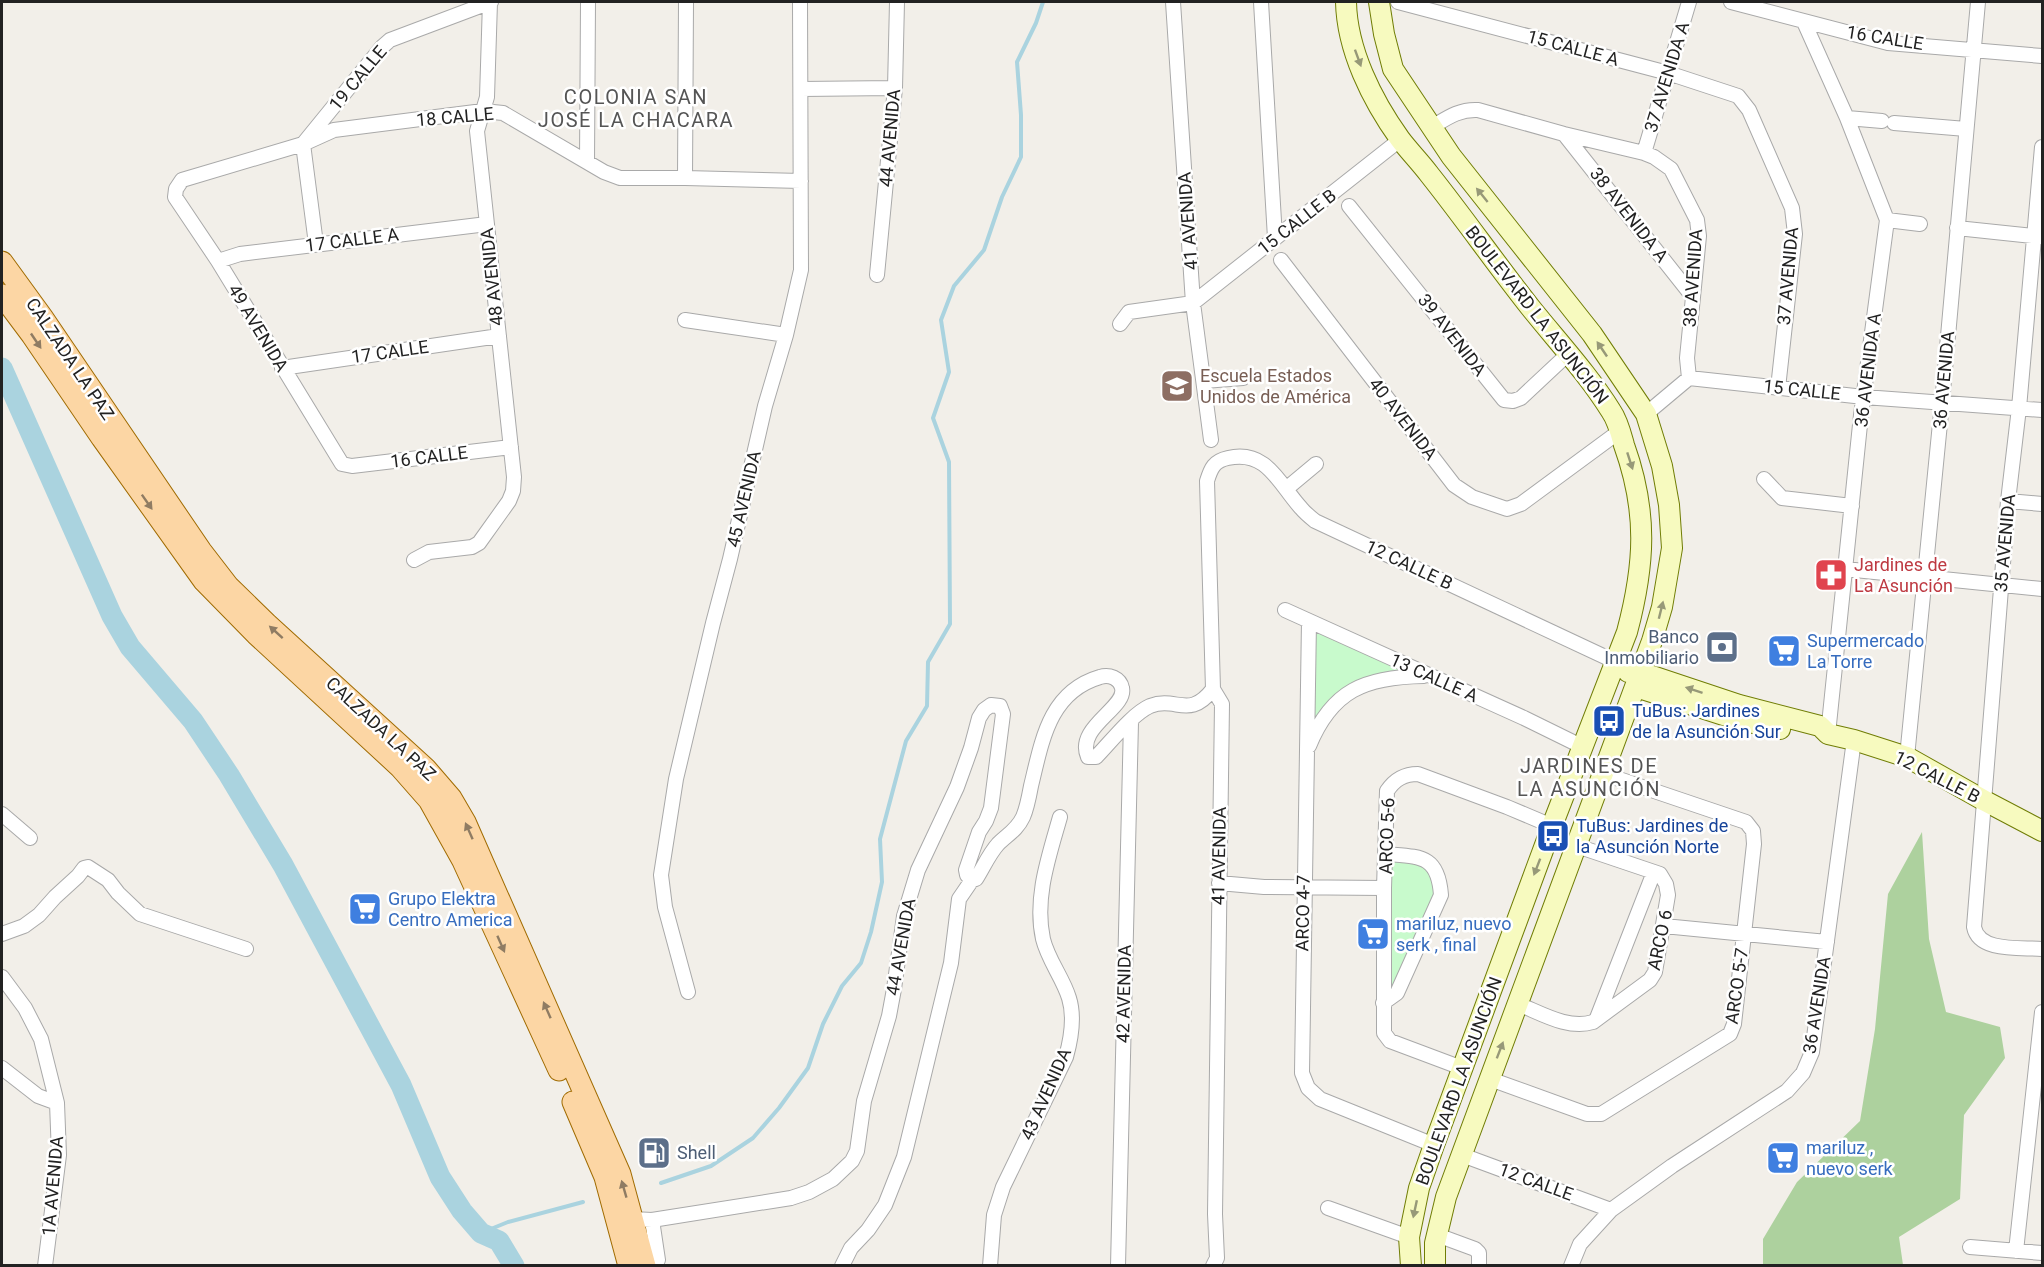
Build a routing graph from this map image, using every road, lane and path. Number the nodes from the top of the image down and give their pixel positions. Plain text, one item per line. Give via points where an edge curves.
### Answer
1 (490, 2) edge
2 (588, 2) edge
3 (686, 2) edge
4 (800, 2) edge
5 (897, 2) edge
6 (1173, 2) edge
7 (1261, 2) edge
8 (1346, 2) edge
9 (1379, 2) edge
10 (1398, 2) edge
11 (1689, 2) edge
12 (1731, 2) edge
13 (1978, 2) edge
14 (1804, 22) junction
15 (1973, 49) junction
16 (2043, 56) edge
17 (1668, 73) junction
18 (895, 88) junction
19 (801, 89) junction
20 (1745, 103) joint
21 (483, 111) junction
22 (1847, 118) junction
23 (1432, 127) junction
24 (1966, 129) junction
25 (1564, 134) junction
26 (1401, 139) junction
27 (303, 144) junction
28 (2043, 147) edge
29 (1649, 155) junction
30 (1451, 156) junction
31 (587, 162) junction
32 (1428, 172) junction
33 (685, 178) junction
34 (801, 181) junction
35 (176, 189) joint
36 (1349, 206) dead end
37 (1887, 220) junction
38 (487, 224) junction
39 (1920, 224) dead end
40 (1957, 228) junction
41 (2038, 236) edge
42 (1275, 238) junction
43 (316, 244) junction
44 (1281, 260) dead end
45 (218, 261) junction
46 (2, 262) edge
47 (877, 275) dead end
48 (1556, 287) junction
49 (2, 295) edge
50 (1693, 297) junction
51 (1193, 303) junction
52 (1530, 307) junction
53 (685, 320) dead end
54 (1120, 324) dead end
55 (786, 335) junction
56 (499, 336) junction
57 (1568, 354) junction
58 (282, 368) junction
59 (1243, 378) dead end
60 (1689, 378) junction
61 (1204, 381) junction
62 (1627, 386) junction
63 (1778, 388) junction
64 (1864, 397) junction
65 (1605, 403) junction
66 (1942, 403) junction
67 (2019, 408) junction
68 (2043, 410) edge
69 (1646, 414) junction
70 (1620, 430) junction
71 (1211, 440) dead end
72 (511, 447) junction
73 (1218, 461) joint
74 (1316, 464) dead end
75 (346, 466) joint
76 (1764, 479) dead end
77 (1286, 489) junction
78 (2008, 501) junction
79 (2043, 504) edge
80 (1852, 506) junction
81 (414, 560) dead end
82 (1845, 569) junction
83 (1925, 577) junction
84 (2001, 585) junction
85 (2043, 589) edge
86 (1285, 610) dead end
87 (1309, 621) junction
88 (1616, 662) junction
89 (1429, 676) junction
90 (1638, 680) junction
91 (1214, 689) junction
92 (1602, 700) junction
93 (1131, 722) junction
94 (1828, 734) junction
95 (1854, 740) junction
96 (1583, 747) junction
97 (1306, 753) junction
98 (1907, 757) junction
99 (1604, 774) junction
100 (1562, 800) junction
101 (1985, 801) junction
102 (1590, 810) junction
103 (2, 814) edge
104 (1060, 817) dead end
105 (1552, 826) junction
106 (2043, 831) edge
107 (30, 838) dead end
108 (1577, 846) junction
109 (1386, 854) junction
110 (1654, 872) junction
111 (972, 880) junction
112 (1219, 883) junction
113 (1304, 886) junction
114 (1384, 888) junction
115 (1664, 927) junction
116 (2, 934) edge
117 (1743, 935) junction
118 (1827, 942) junction
119 (246, 949) dead end
120 (2043, 949) edge
121 (1504, 954) junction
122 (1533, 964) junction
123 (2, 977) edge
124 (688, 992) dead end
125 (1383, 1003) junction
126 (1518, 1004) junction
127 (2043, 1012) edge
128 (1597, 1019) junction
129 (2, 1068) edge
130 (1462, 1068) junction
131 (1490, 1079) junction
132 (57, 1103) junction
133 (1446, 1113) junction
134 (1474, 1122) junction
135 (1434, 1145) junction
136 (1462, 1155) junction
137 (1328, 1208) dead end
138 (1611, 1210) junction
139 (642, 1220) junction
140 (1437, 1235) junction
141 (1409, 1237) junction
142 (1970, 1246) dead end
143 (2016, 1251) junction
144 (2043, 1253) edge
145 (652, 1263) edge
146 (1216, 1263) edge
147 (1435, 1265) edge
148 (45, 1266) edge
149 (629, 1266) edge
150 (842, 1266) edge
151 (990, 1266) edge
152 (1118, 1266) edge
153 (1411, 1266) edge
154 (1479, 1266) edge
155 (1571, 1266) edge

1 - 21 street, 48 AVENIDA via 487,97
1 - 27 street, 19 CALLE via 390,40
2 - 31 street
3 - 33 street
4 - 19 street, 45 AVENIDA
5 - 18 street, 44 AVENIDA
6 - 51 street, 41 AVENIDA
7 - 42 street
8 -> 26 main road, BOULEVARD LA ASUNCIÓN via 1354,49 1366,82
9 - 23 main road, BOULEVARD LA ASUNCIÓN via 1393,69
10 - 17 street, 15 CALLE A
11 - 17 street, 37 AVENIDA A
12 - 14 street, 16 CALLE
13 - 15 street, 36 AVENIDA
14 - 15 street, 16 CALLE via 1888,43
14 - 22 street, 36 AVENIDA A
15 - 16 street, 16 CALLE
15 - 24 street, 36 AVENIDA
17 - 20 street, 15 CALLE A via 1738,96
17 - 29 street, 37 AVENIDA A
18 - 19 street
18 - 47 street, 44 AVENIDA
19 - 34 street, 45 AVENIDA
20 - 63 street, 37 AVENIDA via 1792,208 1795,234
21 - 27 street, 18 CALLE via 334,130
21 - 31 street, 18 CALLE via 503,113
21 - 38 street, 48 AVENIDA via 477,131
22 - 24 street
22 - 37 street, 36 AVENIDA A
23 - 25 street via 1456,112 1470,109
23 - 30 main road, BOULEVARD LA ASUNCIÓN
24 - 40 street, 36 AVENIDA
25 - 29 street
25 - 50 street, 38 AVENIDA A
26 - 32 main road, BOULEVARD LA ASUNCIÓN
26 - 42 street, 15 CALLE B
27 - 35 street, 18 CALLE via 182,180
27 - 43 street
28 - 41 street, 35 AVENIDA
29 - 50 street, 38 AVENIDA via 1671,169 1697,220 1699,249
30 - 32 main road
48 -> 30 main road, BOULEVARD LA ASUNCIÓN
31 - 33 street, 18 CALLE via 620,178
32 - 52 main road, BOULEVARD LA ASUNCIÓN
33 - 34 street, 18 CALLE
34 - 55 street, 45 AVENIDA via 801,270
35 - 45 street, 49 AVENIDA via 175,197
36 - 57 street, 39 AVENIDA via 1504,400 1521,398
37 - 39 street
37 - 64 street, 36 AVENIDA A
38 - 43 street, 17 CALLE A
38 - 56 street, 48 AVENIDA
40 - 41 street
40 - 66 street, 36 AVENIDA
41 - 67 street, 35 AVENIDA
42 - 51 street, 15 CALLE B
43 - 45 street, 17 CALLE A via 240,254
44 - 70 street, 40 AVENIDA via 1454,485 1472,497 1507,509 1521,504
45 - 58 street, 49 AVENIDA
139 -> 46 main road, CALZADA LA PAZ via 451,798 426,769 222,578
48 - 52 main road
62 -> 48 main road, BOULEVARD LA ASUNCIÓN
49 -> 149 main road, CALZADA LA PAZ via 204,581 400,767 429,800 468,871 579,1114 605,1177
50 - 60 street, 38 AVENIDA
51 - 54 street via 1129,312
51 - 61 street, 41 AVENIDA
52 - 57 main road, BOULEVARD LA ASUNCIÓN
53 - 55 street
55 - 124 street, 45 AVENIDA via 765,406 676,779 661,875 665,907
56 - 58 street, 17 CALLE
56 - 72 street, 48 AVENIDA
57 - 65 main road, BOULEVARD LA ASUNCIÓN
58 - 75 street, 49 AVENIDA
59 - 61 street
60 - 63 street, 15 CALLE
60 - 69 street
61 - 71 street, 41 AVENIDA
62 - 65 main road
62 - 69 main road, BOULEVARD LA ASUNCIÓN
63 - 64 street, 15 CALLE
64 - 66 street, 15 CALLE
64 - 80 street, 36 AVENIDA A
65 - 70 main road, BOULEVARD LA ASUNCIÓN
66 - 67 street, 15 CALLE
66 - 83 street, 36 AVENIDA
67 - 68 street, 15 CALLE
67 - 78 street, 35 AVENIDA
90 -> 69 main road, BOULEVARD LA ASUNCIÓN via 1662,607 1672,548 1662,466
70 -> 88 main road, BOULEVARD LA ASUNCIÓN via 1633,468 1642,546 1635,598
72 - 75 street, 16 CALLE
72 - 81 street, 48 AVENIDA via 513,491 479,543 429,552
73 - 77 street, 12 CALLE B via 1251,457 1268,468
73 - 91 street, 41 AVENIDA via 1207,481
74 - 77 street
76 - 80 street via 1782,498
77 - 88 street, 12 CALLE B via 1315,521
78 - 79 street
78 - 84 street, 35 AVENIDA
80 - 82 street, 36 AVENIDA A
82 - 83 street
82 - 94 street, 36 AVENIDA A
83 - 84 street
83 - 98 street, 36 AVENIDA
84 - 85 street
84 - 101 street, 35 AVENIDA
86 - 87 street, 13 CALLE A
87 - 89 street, 13 CALLE A
87 - 97 street, ARCO 4-7
88 - 92 main road, BOULEVARD LA ASUNCIÓN
89 - 96 street, 13 CALLE A
89 - 97 street, ARCO 4-7 via 1395,677 1354,688 1329,710
90 - 92 main road via 1630,671 1621,675
90 - 94 main road, 12 CALLE B via 1736,719 1818,738
90 - 99 main road, BOULEVARD LA ASUNCIÓN
91 - 93 street via 1198,704 1150,706
91 - 112 street, 41 AVENIDA via 1222,704
92 - 96 main road, BOULEVARD LA ASUNCIÓN
93 - 111 street, 44 AVENIDA via 1096,758 1088,757 1089,739 1096,724 1122,697 1123,689 1113,677 1105,675 1066,695 1040,744 1018,826 998,844
93 - 152 street, 42 AVENIDA
94 - 95 main road, 12 CALLE B
95 - 98 main road, 12 CALLE B
95 - 118 street, 36 AVENIDA
96 - 100 main road, BOULEVARD LA ASUNCIÓN
97 - 113 street, ARCO 4-7
98 - 101 main road, 12 CALLE B
99 - 102 main road, BOULEVARD LA ASUNCIÓN
99 - 117 street, ARCO 5-7 via 1746,822 1753,831 1754,844
100 - 102 main road
100 - 105 main road, BOULEVARD LA ASUNCIÓN
101 - 106 main road, 12 CALLE B
101 - 120 street, 35 AVENIDA via 1974,927 1980,939 1992,945
102 - 108 main road, BOULEVARD LA ASUNCIÓN
103 - 107 street
104 - 151 street, 43 AVENIDA via 1046,863 1040,919 1044,941 1069,998 1069,1043 1003,1187 994,1215
105 - 109 street, ARCO 5-6 via 1425,776 1410,774 1387,791
105 -> 121 main road, BOULEVARD LA ASUNCIÓN
108 - 110 street
108 - 122 main road, BOULEVARD LA ASUNCIÓN
109 - 114 street, ARCO 5-6
109 - 125 street via 1424,859 1434,866 1441,895 1397,993
110 - 115 street, ARCO 6 via 1660,874 1668,894
110 - 128 street
111 - 139 street, 44 AVENIDA via 966,870 991,808 1003,714 1000,706 991,705 979,718 957,787 918,870 904,916 889,1016 864,1101 852,1161 832,1179 791,1198
111 - 150 street, 44 AVENIDA via 959,899 951,963 904,1157 885,1205 851,1248
112 - 113 street
112 - 146 street, 41 AVENIDA
113 - 114 street
113 - 135 street, ARCO 4-7 via 1302,1073 1308,1088 1320,1099
114 - 125 street, ARCO 5-6
115 - 117 street
115 - 128 street, ARCO 6 via 1650,980
116 - 119 street via 39,915 88,867 108,880 140,914
117 - 118 street
117 - 131 street, ARCO 5-7 via 1730,1034 1614,1107 1601,1114 1587,1114
118 - 138 street, 36 AVENIDA via 1812,1052 1803,1073 1787,1090
121 - 122 main road
121 - 130 main road, BOULEVARD LA ASUNCIÓN
122 - 126 main road, BOULEVARD LA ASUNCIÓN
123 - 132 street, 1A AVENIDA via 26,1008 41,1039
125 - 130 street, ARCO 5-6 via 1383,1026 1390,1041
126 - 128 street, ARCO 6 via 1573,1025
131 -> 126 main road, BOULEVARD LA ASUNCIÓN
127 - 143 street
129 - 132 street via 38,1096
130 - 133 main road, BOULEVARD LA ASUNCIÓN
131 - 134 main road, BOULEVARD LA ASUNCIÓN
132 - 148 street, 1A AVENIDA via 59,1155
133 - 134 main road
133 - 135 main road, BOULEVARD LA ASUNCIÓN
134 - 136 main road, BOULEVARD LA ASUNCIÓN
135 -> 141 main road, BOULEVARD LA ASUNCIÓN via 1419,1188
136 - 138 street, 12 CALLE
136 - 140 main road, BOULEVARD LA ASUNCIÓN
137 - 141 street
138 - 155 street, 36 AVENIDA via 1580,1244
139 - 145 main road, CALZADA LA PAZ
140 - 147 main road, BOULEVARD LA ASUNCIÓN
140 - 154 street via 1475,1249
141 - 153 main road, BOULEVARD LA ASUNCIÓN
142 - 143 street
143 - 144 street

